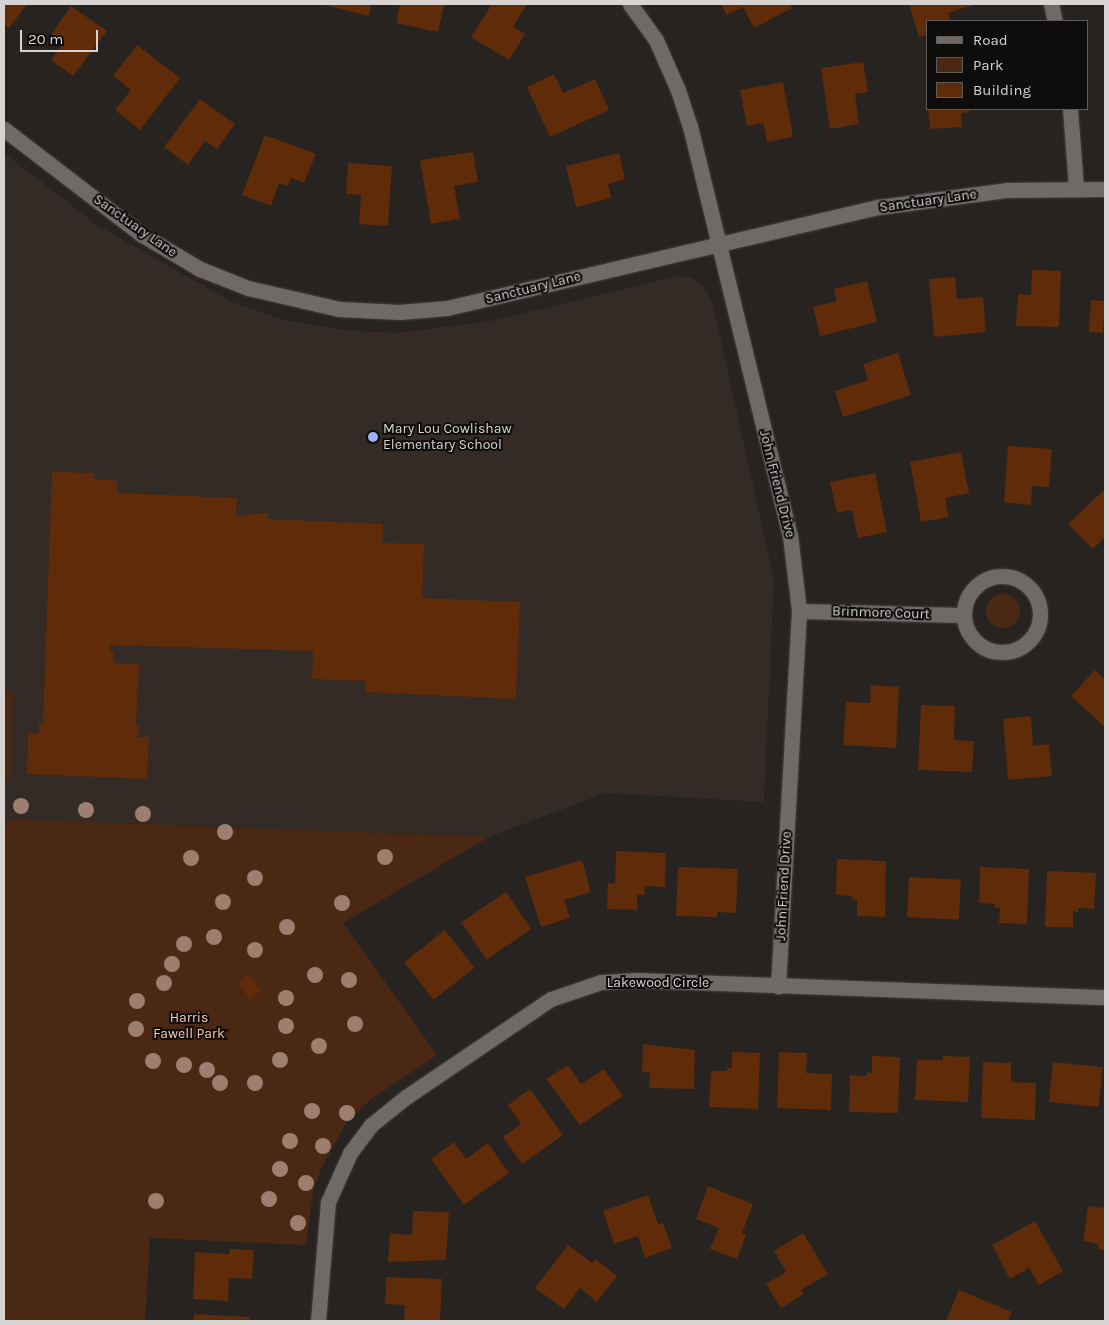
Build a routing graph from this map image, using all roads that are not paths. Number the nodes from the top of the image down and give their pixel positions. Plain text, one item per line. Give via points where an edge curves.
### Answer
1 (630, 4) edge
2 (1051, 4) edge
3 (1055, 20) edge
4 (1070, 110) edge
5 (4, 129) edge
6 (1076, 188) junction
7 (1105, 189) edge
8 (717, 244) junction
9 (799, 611) junction
10 (963, 615) junction
11 (778, 986) junction
12 (1105, 997) edge
13 (318, 1321) edge

1 - 8 street, John Friend Drive via 656,40 678,90
2 - 3 street
4 - 6 street
5 - 8 street, Sanctuary Lane via 141,234 200,269 248,288 331,308 400,312 446,308
6 - 7 street, Sanctuary Lane
6 - 8 street, Sanctuary Lane via 1006,190 888,206
8 - 9 street, John Friend Drive via 790,535
9 - 10 street, Brinmore Court
9 - 11 street, John Friend Drive
10 - 10 street via 971,591 993,576 1019,580 1037,598 1040,611 1034,634 1016,650 1004,652 981,646 966,628
11 - 12 street, Lakewood Circle
11 - 13 street, Lakewood Circle via 638,980 580,987 551,999 406,1097 371,1125 337,1177 328,1202 323,1238

